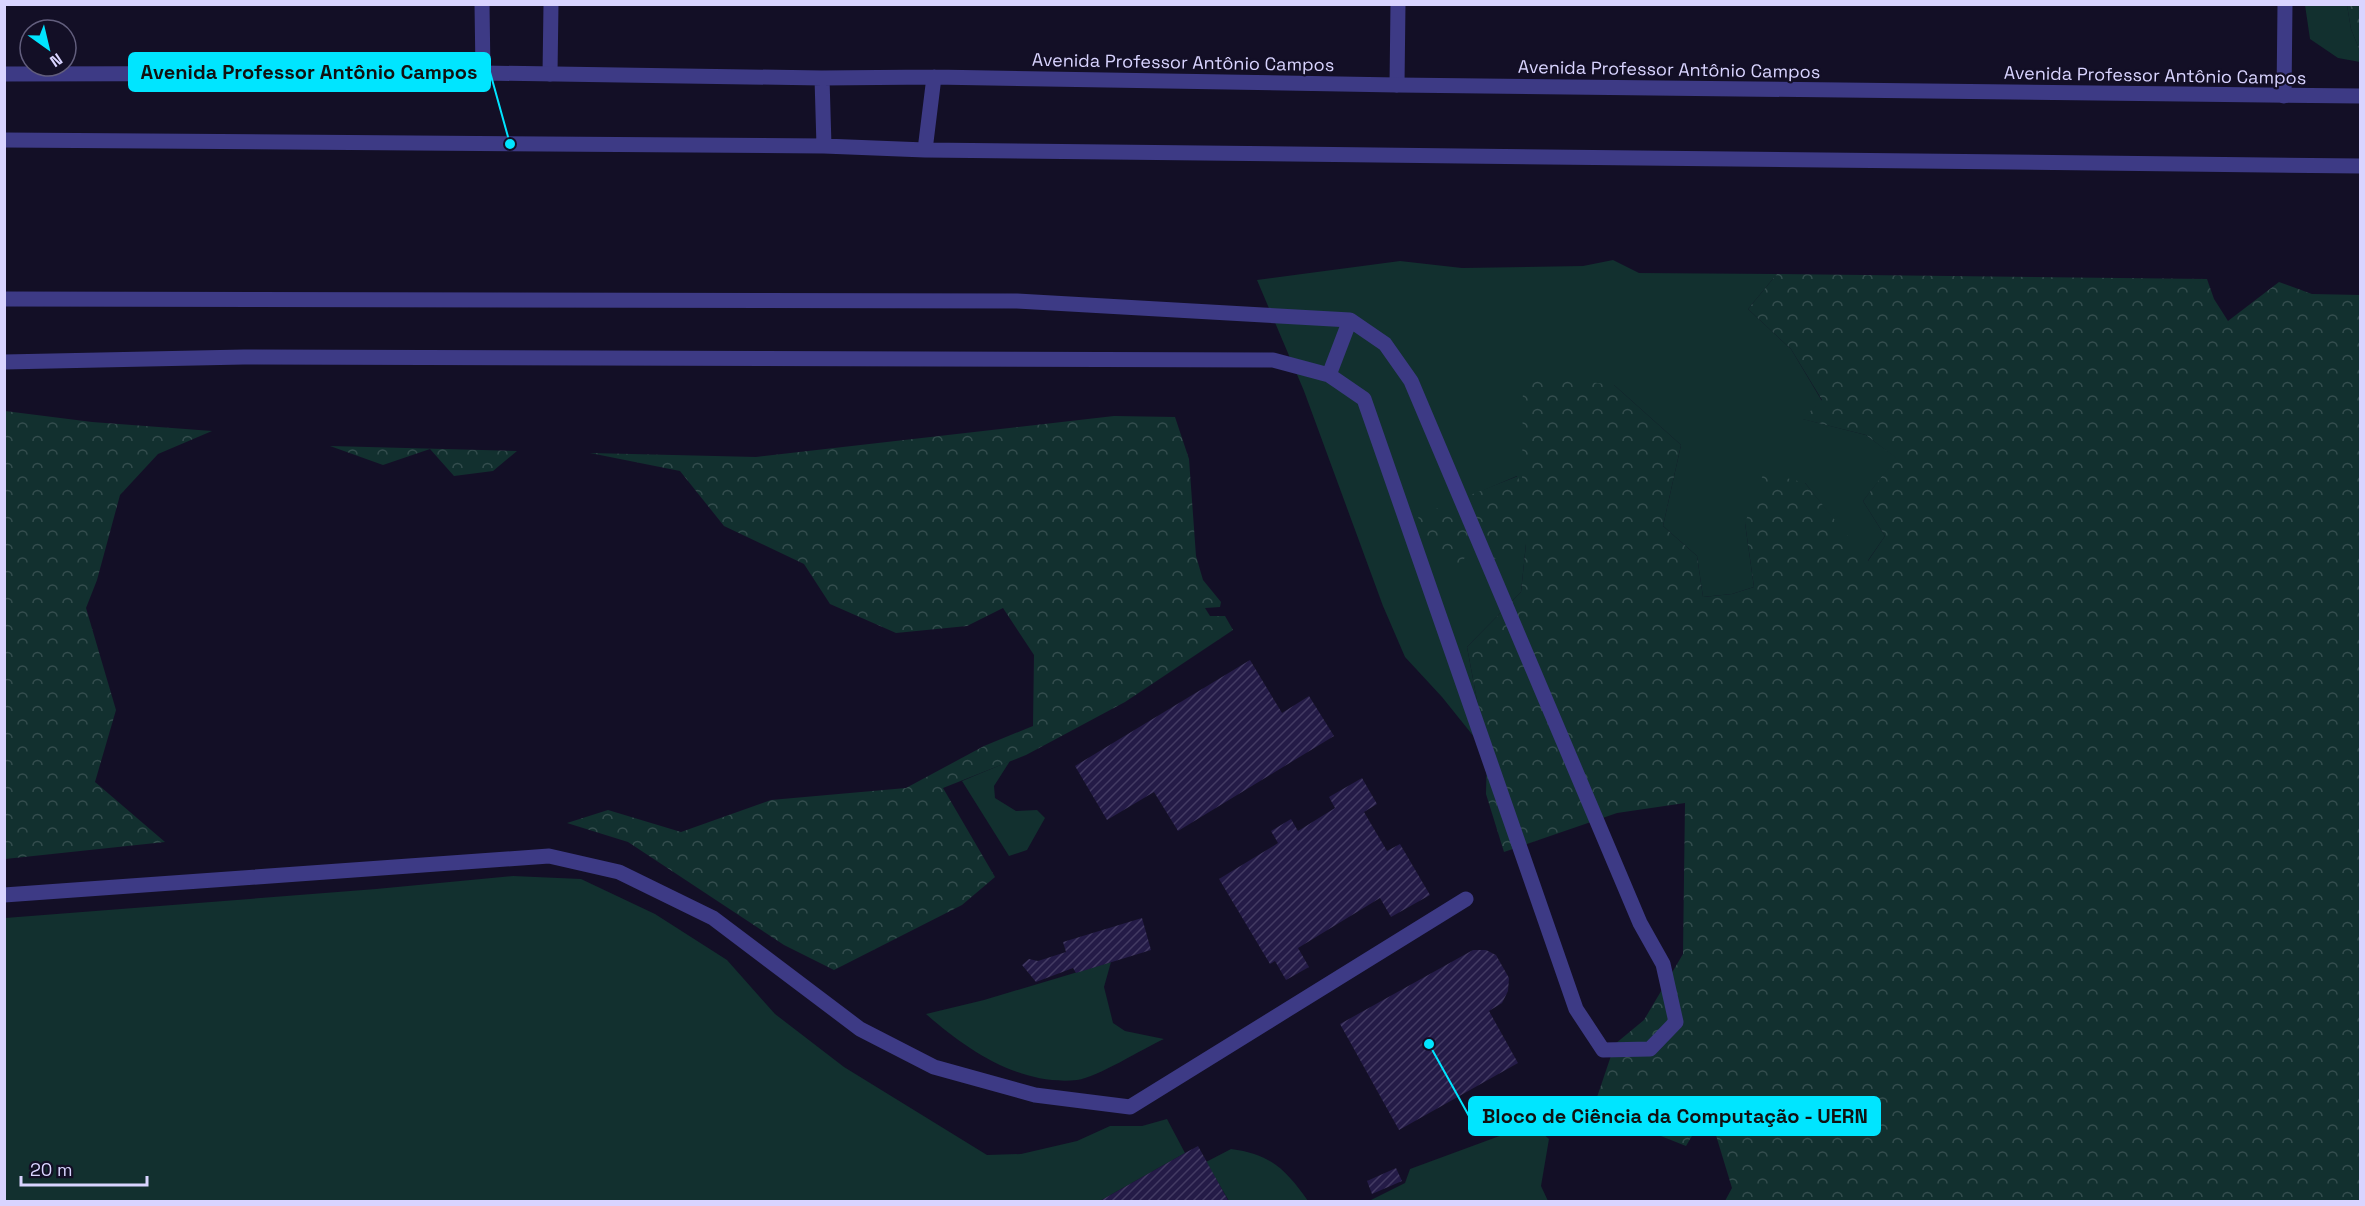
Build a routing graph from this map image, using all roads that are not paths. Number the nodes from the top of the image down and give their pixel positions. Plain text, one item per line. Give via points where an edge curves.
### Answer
1 (482, 4) edge
2 (551, 4) edge
3 (1398, 4) edge
4 (2285, 4) edge
5 (483, 73) junction
6 (4, 74) edge
7 (550, 74) junction
8 (934, 77) junction
9 (822, 78) junction
10 (1397, 85) junction
11 (2284, 96) junction
12 (2361, 96) edge
13 (4, 141) edge
14 (824, 146) junction
15 (925, 150) junction
16 (2361, 166) edge
17 (4, 299) edge
18 (1350, 320) junction
19 (4, 362) edge
20 (1329, 375) junction
21 (4, 896) edge
22 (1466, 899) dead end

1 - 5 street
2 - 7 street
3 - 10 street
4 - 11 street
5 - 6 street, Avenida Professor Antônio Campos
5 - 7 street, Avenida Professor Antônio Campos
7 - 9 street, Avenida Professor Antônio Campos
8 - 9 street, Avenida Professor Antônio Campos
8 - 10 street, Avenida Professor Antônio Campos
8 - 15 street
9 - 14 street
10 - 11 street, Avenida Professor Antônio Campos
11 - 12 street, Avenida Professor Antônio Campos
13 - 14 street
14 - 15 street
15 - 16 street
17 - 18 street via 1017,301
18 - 20 street
18 - 20 street via 1385,344 1412,381 1640,923 1663,964 1676,1022 1650,1049 1602,1050 1576,1009 1364,399
19 - 20 street via 244,357 1273,360
21 - 22 street via 549,856 619,872 713,918 860,1029 934,1067 1035,1095 1130,1107

